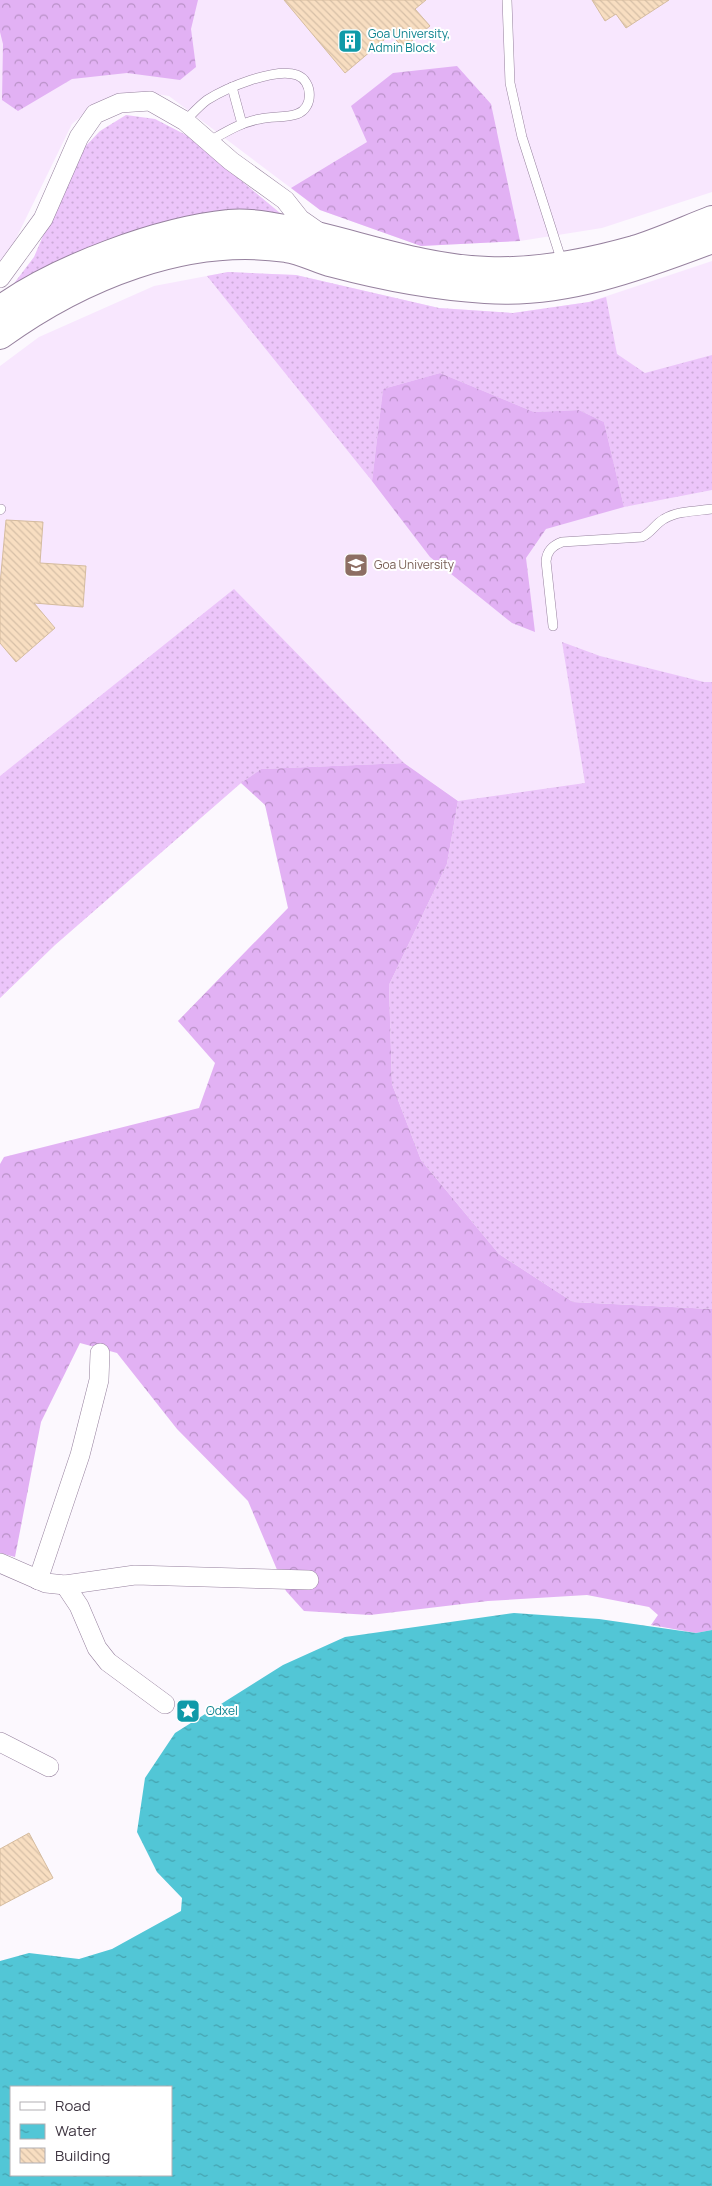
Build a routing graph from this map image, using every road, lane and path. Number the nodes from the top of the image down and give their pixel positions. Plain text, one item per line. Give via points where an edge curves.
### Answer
1 (507, 0) edge
2 (232, 87) junction
3 (185, 121) junction
4 (242, 124) junction
5 (207, 142) junction
6 (712, 219) edge
7 (325, 237) junction
8 (712, 240) edge
9 (563, 265) junction
10 (0, 278) edge
11 (0, 309) edge
12 (0, 336) edge
13 (712, 509) edge
14 (553, 626) dead end
15 (100, 1353) dead end
16 (0, 1563) edge
17 (38, 1580) junction
18 (309, 1580) dead end
19 (65, 1585) junction
20 (165, 1704) dead end
21 (0, 1742) edge
22 (49, 1767) dead end

1 - 9 lane via 510,83 522,137
2 - 3 lane via 206,101
2 - 4 lane
2 - 4 lane via 282,74 297,75 305,80 310,96 307,106 298,114 260,118
3 - 5 street
3 - 10 street via 150,101 120,103 95,114 79,137 43,220
4 - 5 lane
5 - 7 street via 285,200 300,219
6 - 9 main road via 634,248
7 - 9 main road via 426,263 487,270
7 - 11 main road via 284,227 230,222 166,234 52,279
8 - 12 main road via 640,267 566,284 512,290 423,283 331,264 288,249 236,245 177,254 117,272 63,297
13 - 14 lane via 663,519 642,537 562,542 554,546 547,554 546,562
15 - 17 street via 99,1380 80,1455
16 - 17 street
17 - 19 street
18 - 19 street via 135,1576
19 - 20 street via 79,1606 97,1648 108,1662
21 - 22 street

